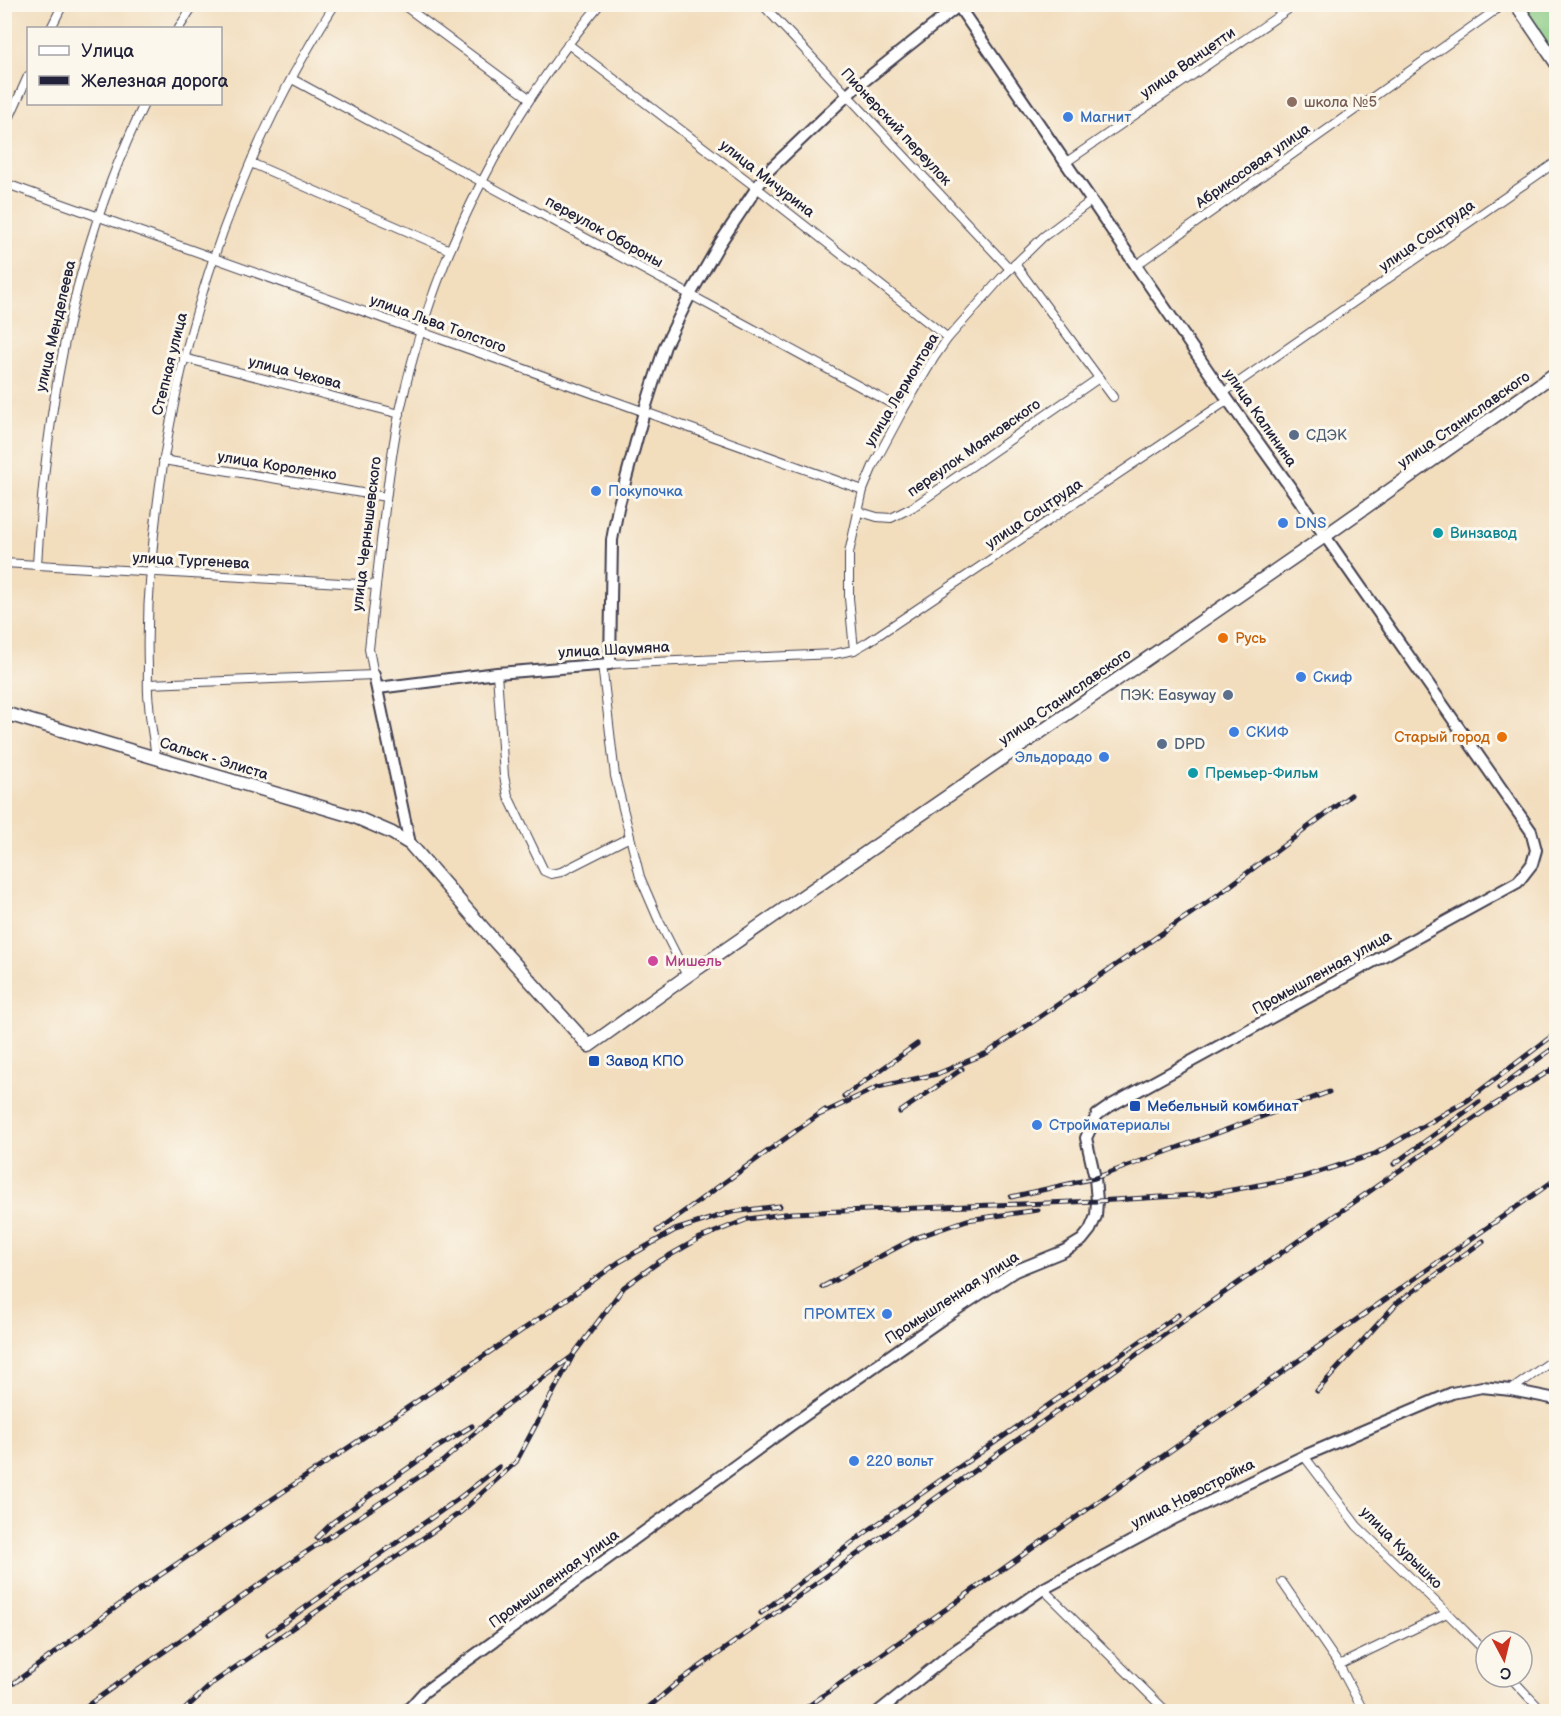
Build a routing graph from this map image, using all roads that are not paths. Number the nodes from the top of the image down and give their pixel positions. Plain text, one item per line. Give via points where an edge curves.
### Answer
1 (63, 4) edge
2 (194, 4) edge
3 (334, 4) edge
4 (402, 4) edge
5 (600, 4) edge
6 (762, 4) edge
7 (1296, 4) edge
8 (1504, 4) edge
9 (1516, 4) edge
10 (958, 5) edge
11 (52, 27) edge
12 (180, 27) edge
13 (568, 44) junction
14 (1557, 63) edge
15 (27, 78) edge
16 (292, 79) junction
17 (847, 95) junction
18 (529, 98) junction
19 (144, 105) edge
20 (4, 130) edge
21 (1557, 162) edge
22 (251, 163) junction
23 (1065, 163) junction
24 (482, 181) junction
25 (4, 183) edge
26 (757, 188) junction
27 (1091, 201) junction
28 (98, 216) junction
29 (450, 250) junction
30 (214, 258) junction
31 (1013, 266) junction
32 (1135, 266) junction
33 (690, 295) junction
34 (421, 332) junction
35 (948, 338) junction
36 (184, 358) junction
37 (1557, 372) edge
38 (1099, 378) junction
39 (1113, 397) dead end
40 (1226, 397) junction
41 (903, 410) junction
42 (644, 412) junction
43 (399, 414) junction
44 (163, 460) junction
45 (863, 490) junction
46 (386, 497) junction
47 (857, 511) junction
48 (1325, 536) junction
49 (4, 563) edge
50 (37, 565) junction
51 (151, 572) junction
52 (375, 585) junction
53 (854, 650) junction
54 (606, 664) junction
55 (497, 673) junction
56 (374, 675) junction
57 (148, 684) junction
58 (378, 688) junction
59 (4, 713) edge
60 (156, 758) junction
61 (630, 837) junction
62 (410, 844) junction
63 (1536, 850) joint
64 (687, 976) junction
65 (590, 1046) joint
66 (1557, 1358) edge
67 (1511, 1390) junction
68 (1556, 1399) edge
69 (1304, 1455) junction
70 (1282, 1582) dead end
71 (1043, 1589) junction
72 (1447, 1612) junction
73 (1474, 1640) edge
74 (1339, 1665) junction
75 (1522, 1689) edge
76 (406, 1712) edge
77 (878, 1712) edge
78 (1167, 1712) edge
79 (1364, 1712) edge
80 (1544, 1712) edge

1 - 11 street
2 - 12 street
3 - 16 street, Степная улица
4 - 18 street
5 - 13 street, улица Чернышевского
6 - 17 street, Пионерский переулок
7 - 23 street, улица Ванцетти
8 - 32 street, Абрикосовая улица
9 - 14 main road
10 - 17 main road
10 - 23 main road, улица Калинина
13 - 18 street, улица Чернышевского
13 - 26 street, улица Мичурина
15 - 20 street
16 - 22 street, Степная улица
16 - 24 street, переулок Обороны
17 - 26 main road via 768,171
17 - 31 street, Пионерский переулок
18 - 24 street, улица Чернышевского
19 - 28 street, улица Менделеева
21 - 40 street, улица Соцтруда
22 - 29 street
22 - 30 street, Степная улица
23 - 27 main road, улица Калинина
24 - 29 street, улица Чернышевского
24 - 33 street, переулок Обороны
25 - 28 street, улица Льва Толстого
26 - 33 main road
26 - 35 street, улица Мичурина
27 - 31 street, улица Лермонтова via 1043,237
27 - 32 main road, улица Калинина
28 - 30 street, улица Льва Толстого
28 - 50 street, улица Менделеева via 58,374 44,467
29 - 34 street, улица Чернышевского
30 - 34 street, улица Льва Толстого
30 - 36 street, Степная улица
31 - 35 street, улица Лермонтова
31 - 38 street
32 - 40 main road, улица Калинина
33 - 41 street, переулок Обороны
33 - 42 main road via 665,346
34 - 42 street, улица Льва Толстого
34 - 43 street, улица Чернышевского
35 - 41 street, улица Лермонтова
36 - 43 street, улица Чехова
36 - 44 street, Степная улица
37 - 48 main road, улица Станиславского
38 - 39 street
38 - 47 street, переулок Маяковского via 913,507 891,518
40 - 48 main road, улица Калинина
40 - 53 street, улица Соцтруда
41 - 45 street, улица Лермонтова
42 - 45 street, улица Льва Толстого
42 - 54 main road via 612,540
43 - 46 street, улица Чернышевского
44 - 46 street, улица Короленко
44 - 51 street, Степная улица
45 - 47 street, улица Лермонтова
46 - 52 street, улица Чернышевского
47 - 53 street, улица Лермонтова via 849,552
48 - 63 main road, улица Калинина via 1531,831
48 - 64 main road, улица Станиславского
49 - 50 street, улица Тургенева
50 - 51 street, улица Тургенева
51 - 52 street, улица Тургенева
51 - 57 street, Степная улица
52 - 56 street, улица Чернышевского via 369,650
53 - 54 street, улица Шаумяна
54 - 55 main road, улица Шаумяна
54 - 61 street via 615,776
55 - 58 main road, улица Шаумяна
55 - 61 street via 508,796 544,871 561,872
56 - 57 street
56 - 58 main road, улица Чернышевского
57 - 60 street, Степная улица
58 - 62 main road, улица Чернышевского
59 - 60 main road, Сальск - Элиста
60 - 62 main road, Сальск - Элиста via 355,817
61 - 64 street via 640,877
62 - 65 main road, улица Чернышевского
63 - 76 main road, Промышленная улица via 1532,864 1518,882 1097,1115 1086,1138 1095,1178 1096,1216 1082,1240 1015,1271 945,1317 424,1692
64 - 65 main road, улица Станиславского
66 - 67 street
67 - 68 main road, улица Новостройка
67 - 69 main road, улица Новостройка via 1482,1387 1452,1393
69 - 71 main road, улица Новостройка
69 - 72 street, улица Курышко via 1357,1526
70 - 74 street
71 - 77 main road, улица Новостройка via 953,1652
71 - 78 street
72 - 73 street, улица Курышко
72 - 74 street
74 - 79 street
75 - 80 street

